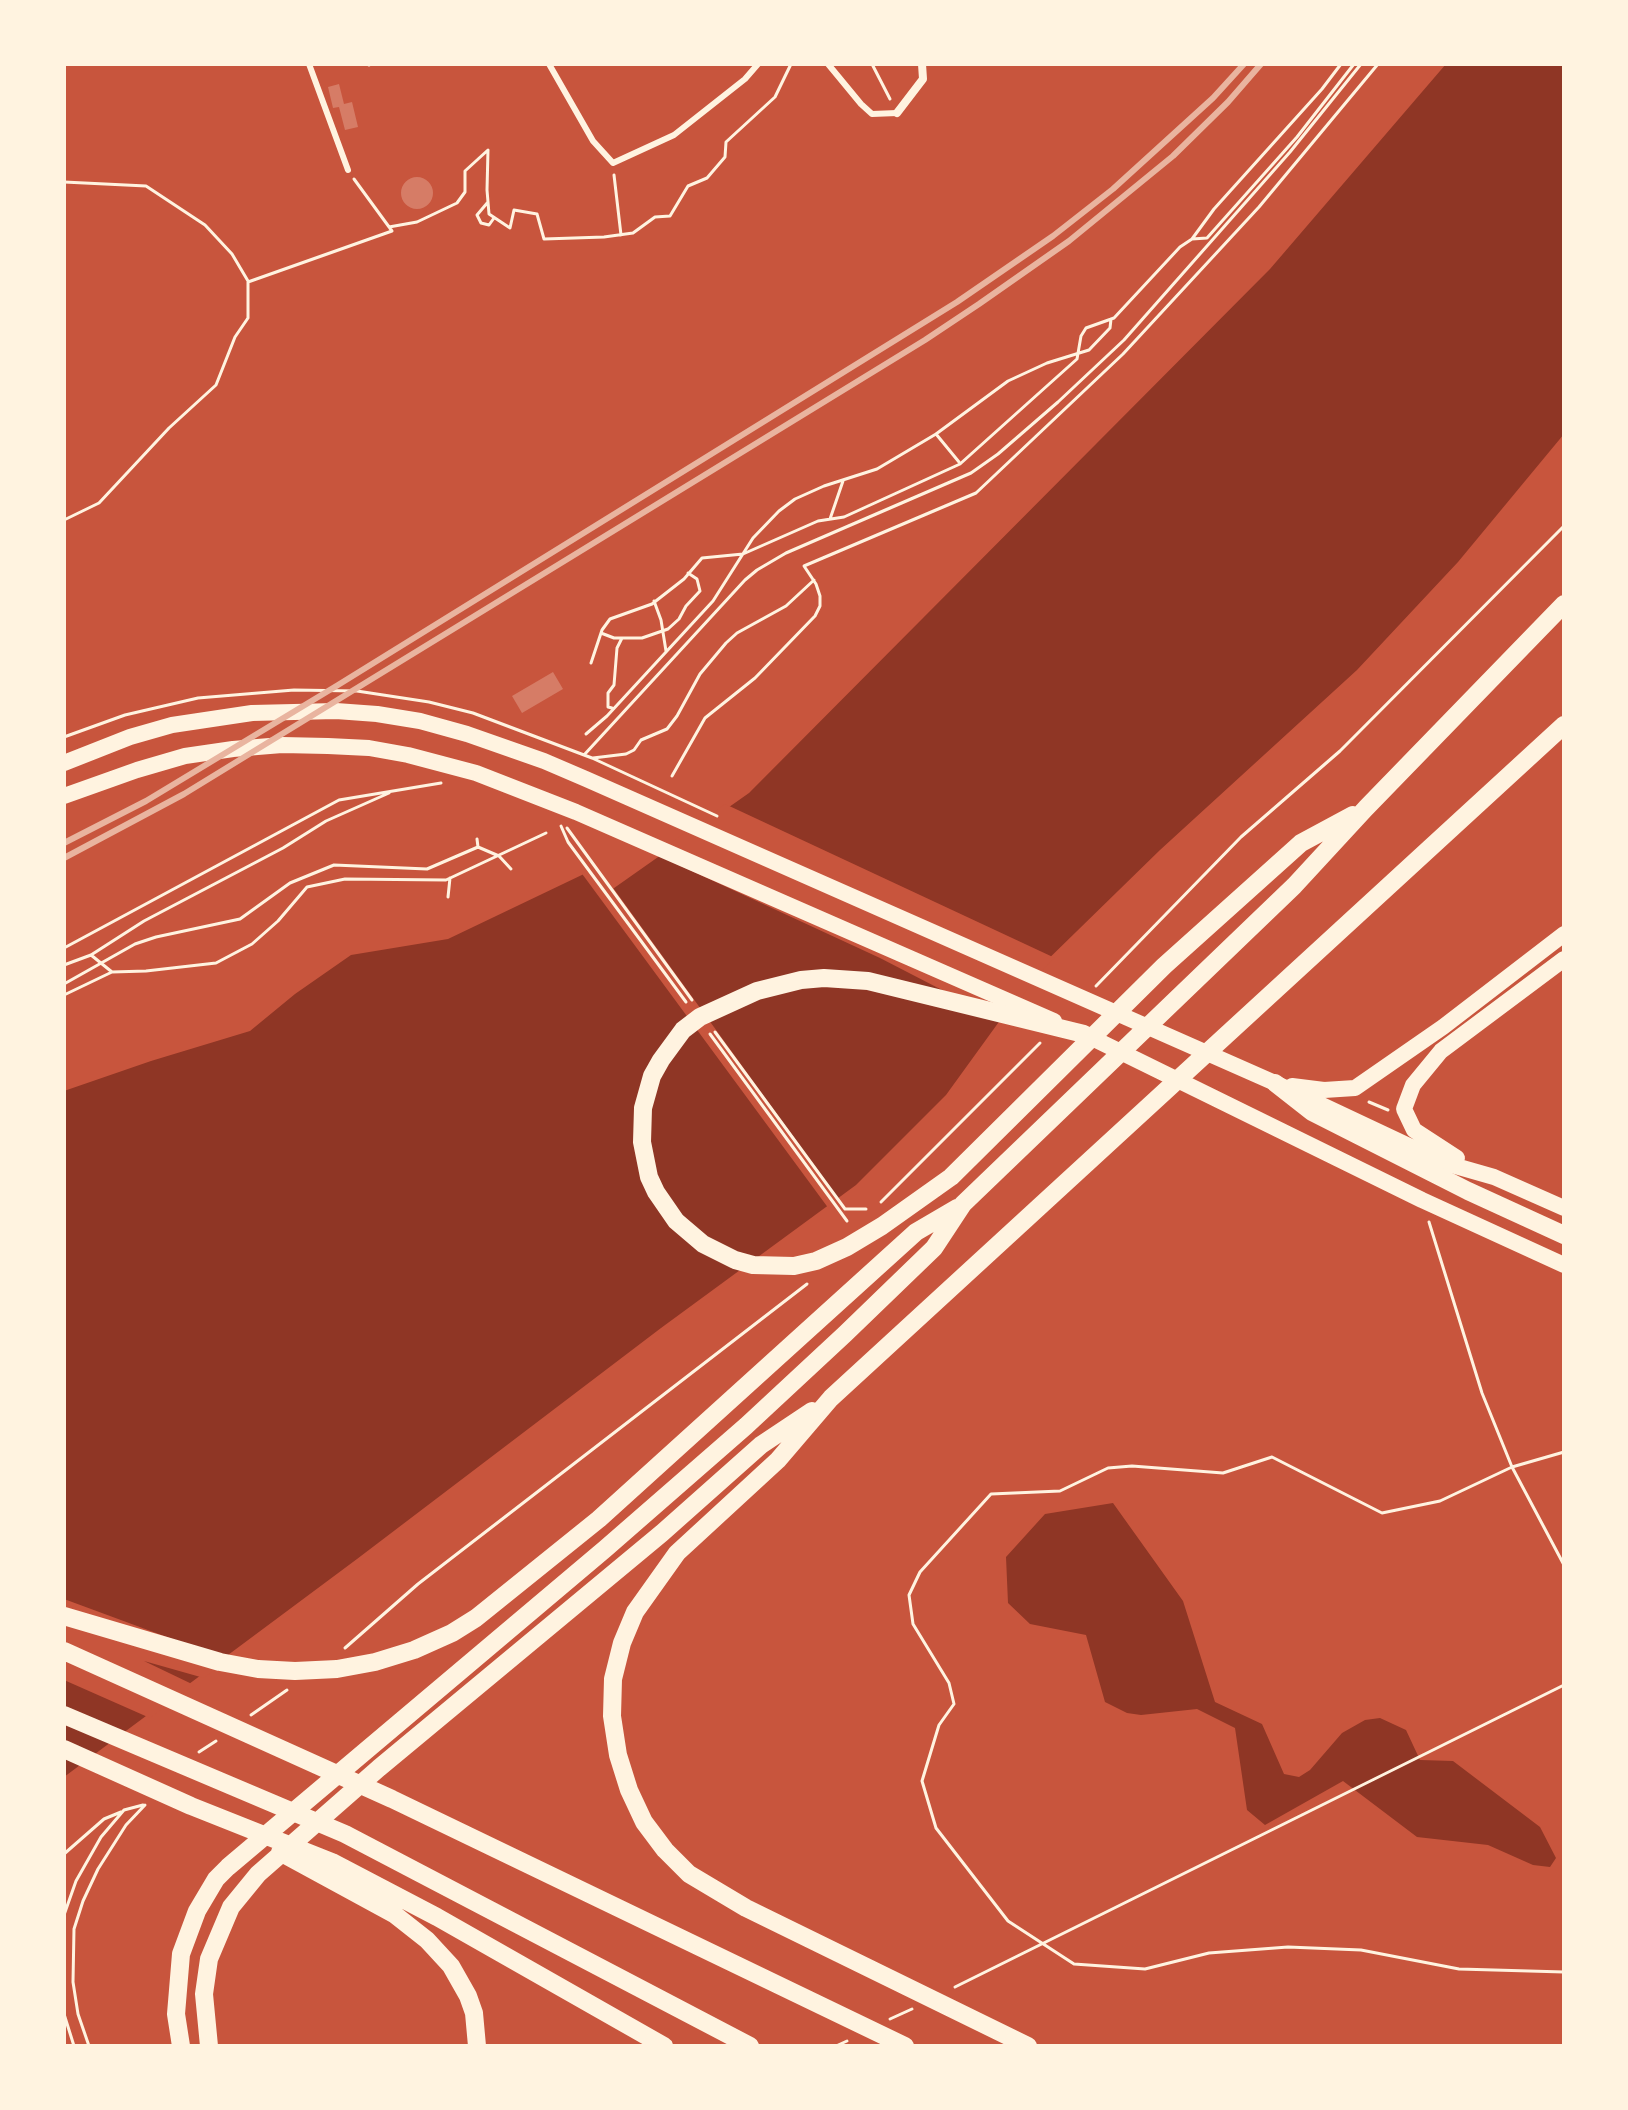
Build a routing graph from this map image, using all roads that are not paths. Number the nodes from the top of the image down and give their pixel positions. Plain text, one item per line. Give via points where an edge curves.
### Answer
1 (309, 64) edge
2 (549, 64) edge
3 (758, 64) edge
4 (828, 64) edge
5 (922, 64) edge
6 (897, 113) joint
7 (348, 170) road end
8 (1564, 604) edge
9 (1564, 725) edge
10 (64, 763) edge
11 (64, 796) edge
12 (1366, 808) junction
13 (1564, 934) edge
14 (1564, 959) edge
15 (1084, 1034) junction
16 (1275, 1083) junction
17 (1494, 1177) junction
18 (963, 1204) junction
19 (1564, 1208) edge
20 (1564, 1235) edge
21 (1564, 1265) edge
22 (831, 1398) junction
23 (64, 1616) edge
24 (64, 1651) edge
25 (64, 1715) edge
26 (64, 1749) edge
27 (328, 1869) junction
28 (181, 2046) edge
29 (209, 2046) edge
30 (477, 2046) edge
31 (664, 2046) edge
32 (750, 2046) edge
33 (905, 2046) edge
34 (1028, 2046) edge

1 - 7 lane
2 - 3 lane via 593,141 613,163 674,135
4 - 6 lane via 872,114
5 - 6 street via 923,79
8 - 12 highway
9 - 22 highway
10 - 16 main road via 172,725 252,713 336,711 420,721 544,761
11 - 15 main road via 149,766 233,749 328,746 408,755 476,773 576,812
12 - 15 highway via 1301,843 1164,966 951,1177 847,1247 794,1266 735,1260 703,1244 676,1221 649,1177 643,1108 652,1076 670,1045 700,1017 746,995 801,980 845,978
12 - 18 highway via 1294,886
13 - 16 main road via 1355,1088
14 - 17 main road via 1441,1051 1413,1085 1404,1109 1414,1130
15 - 21 main road
16 - 17 main road via 1445,1163
16 - 20 highway via 1312,1112
17 - 19 main road
18 - 23 highway via 916,1232 599,1519 452,1633 414,1650 337,1669 295,1671 220,1662
18 - 28 highway via 934,1248 746,1426 216,1879 181,1954 176,2014
22 - 29 highway via 761,1445 258,1874 231,1907 209,1959 204,2004
22 - 34 highway via 778,1460 677,1553 635,1612 613,1679 618,1755 644,1822 689,1874 746,1908
24 - 33 highway via 392,1799
25 - 32 highway via 345,1834
26 - 27 highway
27 - 30 highway via 394,1914 451,1966 474,2013
27 - 31 highway via 424,1909

